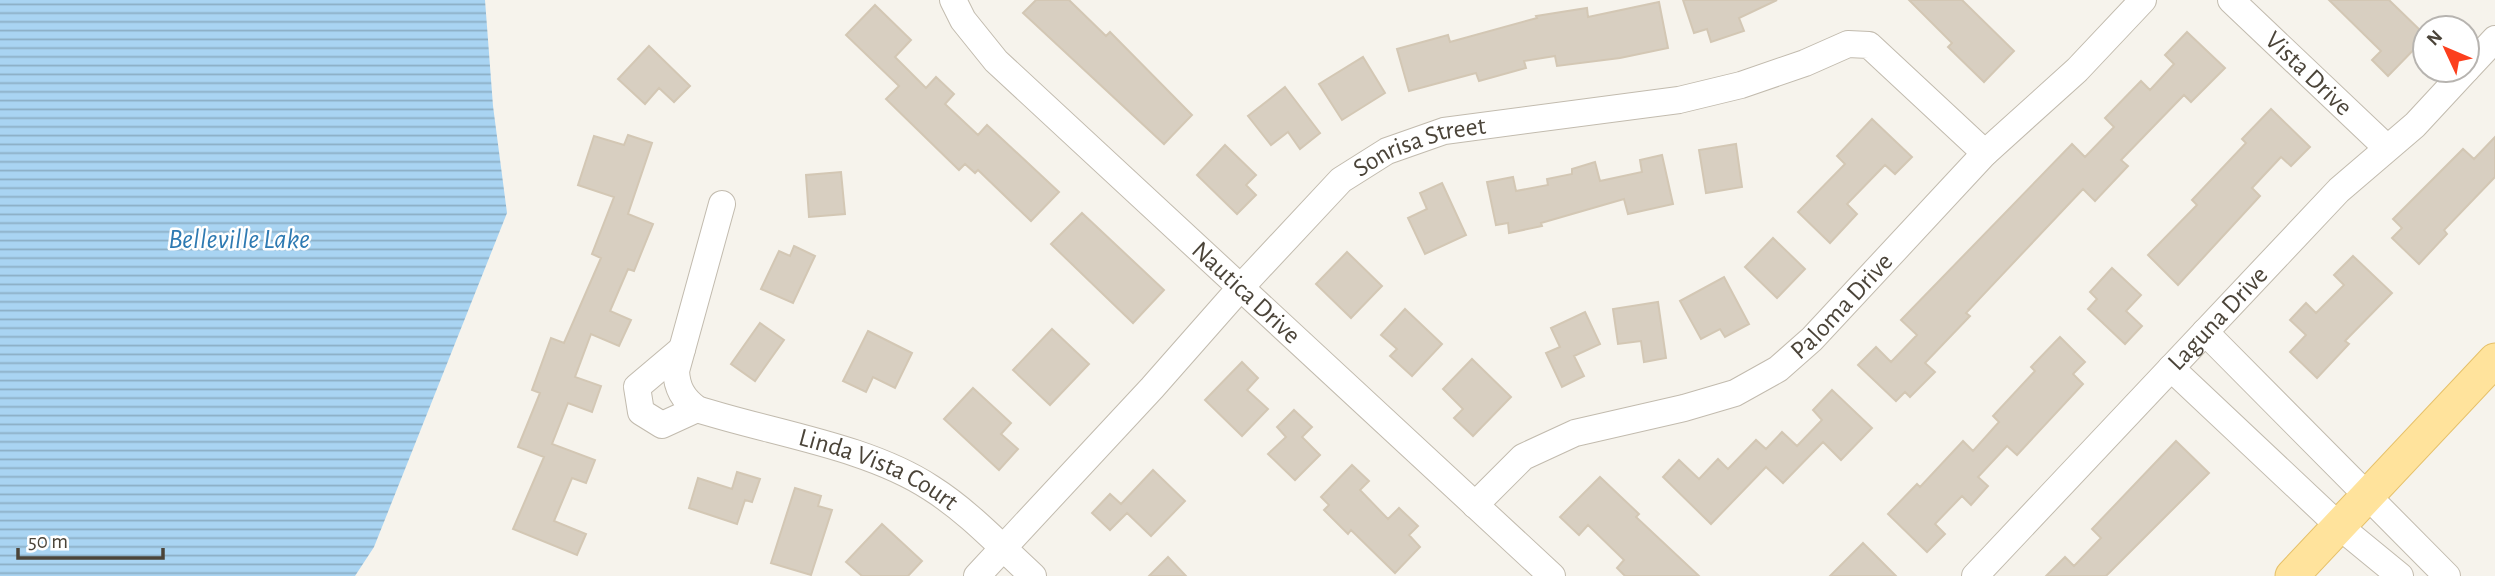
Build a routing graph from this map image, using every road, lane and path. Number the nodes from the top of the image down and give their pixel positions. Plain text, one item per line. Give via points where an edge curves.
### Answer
1 (953, 0) edge
2 (2143, 0) edge
3 (2231, 0) edge
4 (2495, 39) edge
5 (2481, 54) edge
6 (2453, 84) edge
7 (2387, 148) junction
8 (1984, 153) junction
9 (722, 204) dead end
10 (1241, 287) junction
11 (2205, 332) junction
12 (682, 349) junction
13 (2495, 360) edge
14 (2171, 368) junction
15 (697, 409) junction
16 (2367, 497) junction
17 (1475, 505) junction
18 (2339, 526) junction
19 (1003, 548) junction
20 (977, 576) edge
21 (1033, 576) edge
22 (1552, 576) edge
23 (1975, 576) edge
24 (2292, 576) edge
25 (2400, 576) edge
26 (2447, 576) edge

1 - 10 street, Nautica Drive via 996,61
2 - 8 street, Paloma Drive via 2077,70
3 - 7 street, Vista Drive
4 - 5 street, Laguna Drive
6 - 7 street, Laguna Drive
7 - 11 street, Laguna Drive via 2339,190
8 - 10 street, Sonrisa Street via 1869,45 1848,44 1741,85 1679,100 1444,131 1387,151 1341,180
8 - 17 street, Paloma Drive via 1812,340 1778,369 1735,393 1575,433 1523,457
9 - 12 street
10 - 17 street, Nautica Drive
10 - 19 street, Sonrisa Street
11 - 14 street, Laguna Drive
11 - 16 street
12 - 15 street via 677,382 686,401
12 - 15 street via 637,387 641,412 662,425
13 - 16 main road
14 - 18 street
14 - 23 street, Laguna Drive
15 - 19 street, Linda Vista Court via 900,471 950,501
16 - 18 main road
16 - 26 street
17 - 22 street, Nautica Drive
18 - 24 main road
18 - 25 street
19 - 20 street, Sonrisa Street
19 - 21 street, Linda Vista Court

